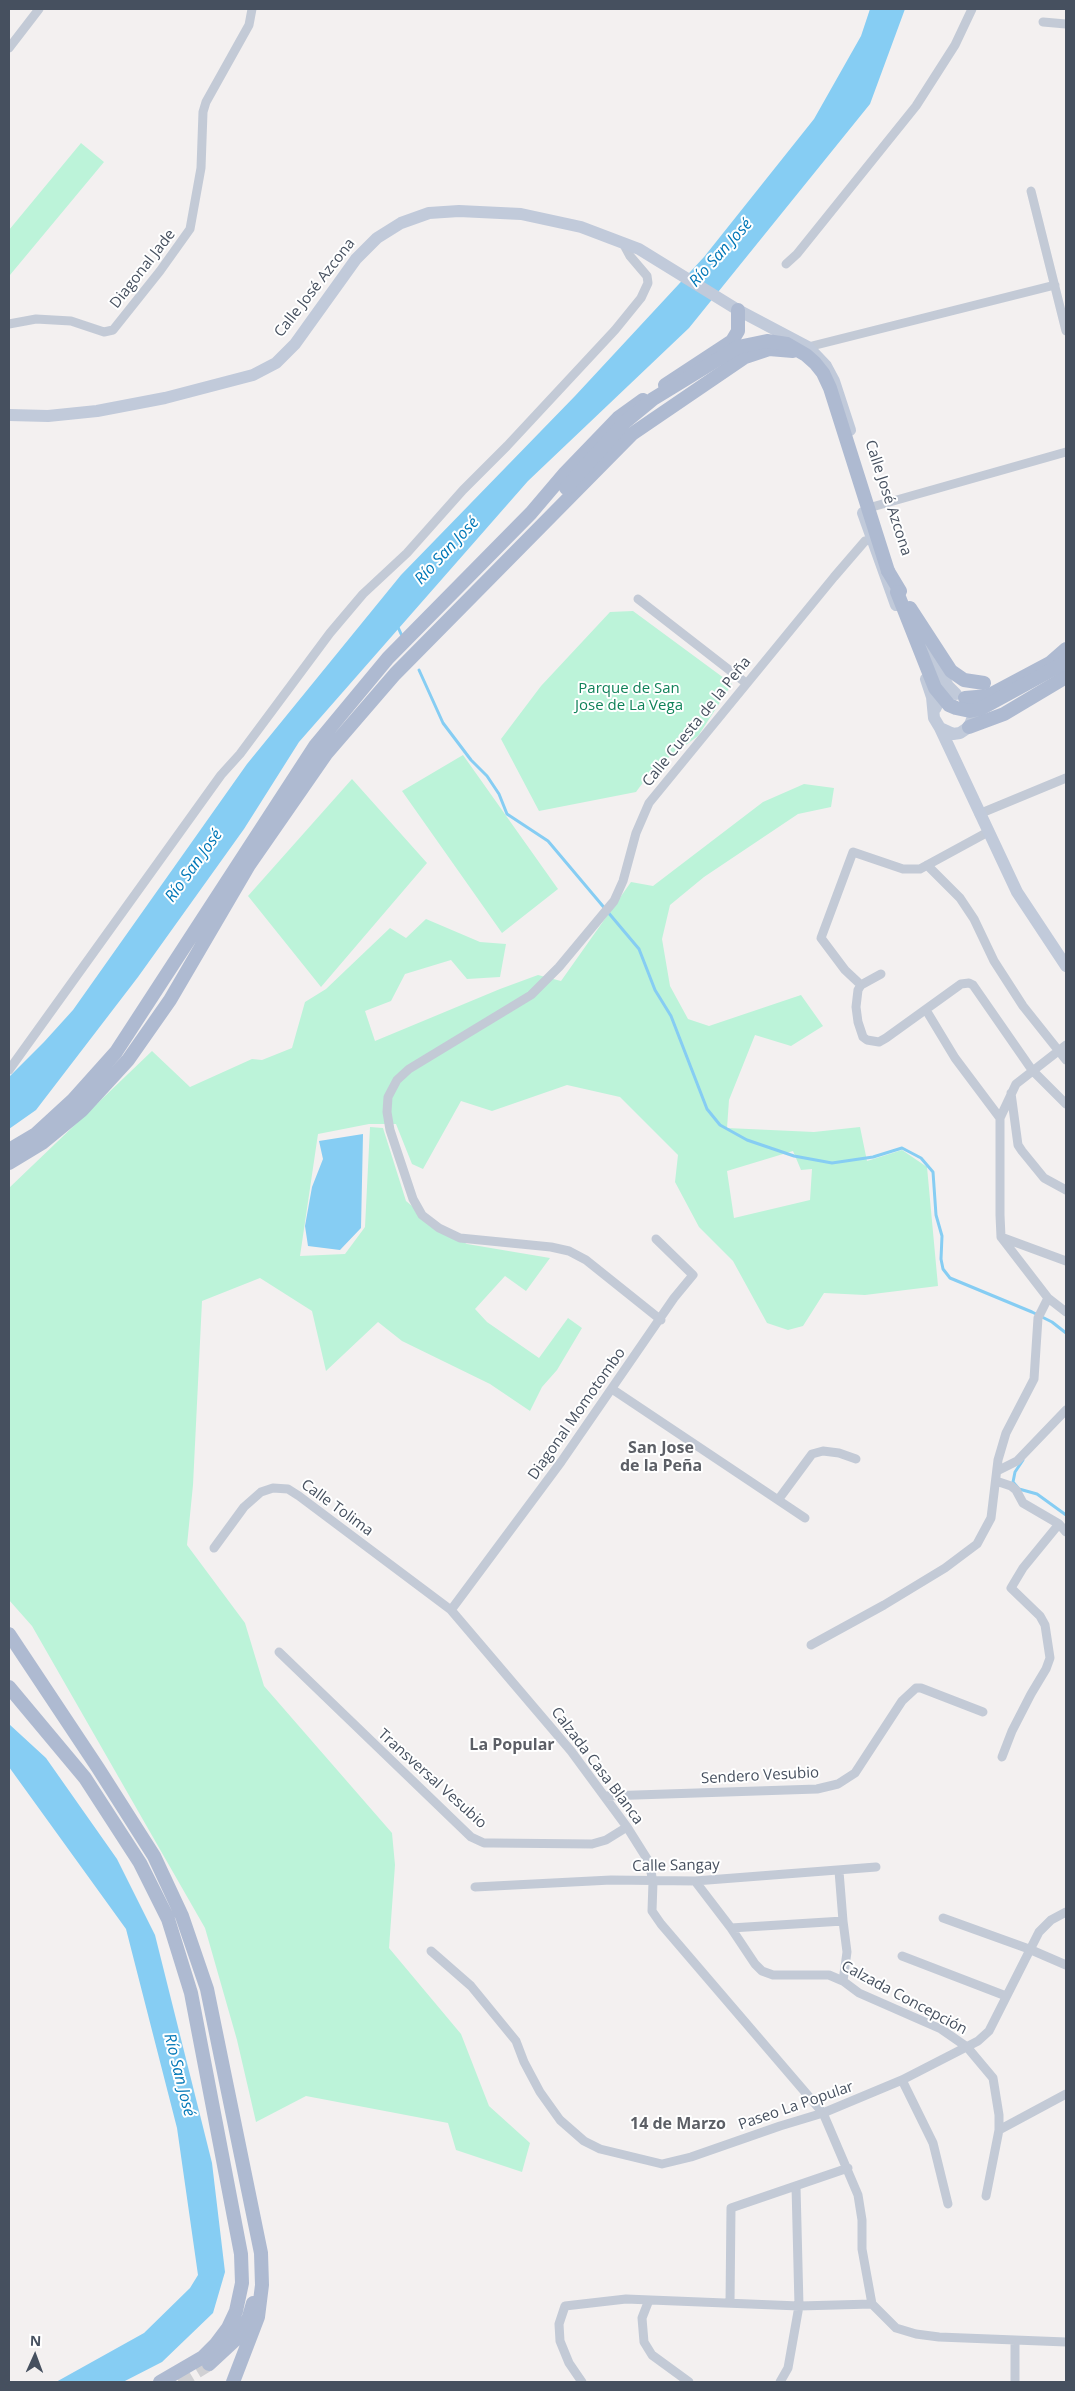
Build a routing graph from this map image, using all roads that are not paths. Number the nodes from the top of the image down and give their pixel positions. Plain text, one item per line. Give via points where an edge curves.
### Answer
1 (39, 9) edge
2 (252, 9) edge
3 (972, 9) edge
4 (1043, 22) dead end
5 (1066, 24) edge
6 (9, 48) edge
7 (1031, 191) dead end
8 (623, 243) junction
9 (786, 264) dead end
10 (1055, 285) junction
11 (734, 308) junction
12 (9, 324) edge
13 (1066, 331) edge
14 (793, 346) junction
15 (808, 347) junction
16 (9, 415) edge
17 (1066, 452) edge
18 (562, 492) junction
19 (872, 507) junction
20 (531, 513) junction
21 (544, 522) junction
22 (877, 539) junction
23 (888, 571) junction
24 (638, 599) dead end
25 (1066, 648) edge
26 (1066, 662) edge
27 (1066, 677) edge
28 (746, 683) junction
29 (961, 696) junction
30 (935, 709) junction
31 (940, 728) junction
32 (968, 728) junction
33 (954, 757) junction
34 (1066, 778) edge
35 (979, 814) junction
36 (988, 832) junction
37 (927, 865) junction
38 (1066, 966) edge
39 (881, 974) dead end
40 (861, 985) junction
41 (926, 1010) junction
42 (1066, 1045) edge
43 (1058, 1052) junction
44 (1066, 1060) edge
45 (9, 1070) edge
46 (1032, 1070) junction
47 (1011, 1093) junction
48 (1066, 1104) edge
49 (1000, 1118) junction
50 (9, 1150) edge
51 (9, 1163) edge
52 (1066, 1190) edge
53 (1001, 1237) junction
54 (656, 1239) dead end
55 (1066, 1261) edge
56 (1047, 1300) junction
57 (1066, 1312) edge
58 (661, 1320) junction
59 (612, 1389) junction
60 (1066, 1410) edge
61 (856, 1459) dead end
62 (997, 1471) junction
63 (996, 1481) junction
64 (778, 1500) junction
65 (805, 1518) dead end
66 (1059, 1524) junction
67 (1066, 1532) edge
68 (214, 1548) dead end
69 (451, 1610) junction
70 (9, 1634) edge
71 (811, 1645) dead end
72 (279, 1652) dead end
73 (9, 1687) edge
74 (983, 1712) dead end
75 (1002, 1757) dead end
76 (606, 1796) junction
77 (626, 1827) junction
78 (876, 1867) dead end
79 (839, 1871) junction
80 (695, 1881) junction
81 (653, 1882) junction
82 (475, 1887) dead end
83 (1066, 1912) edge
84 (943, 1918) dead end
85 (843, 1921) junction
86 (731, 1928) junction
87 (1029, 1949) junction
88 (431, 1951) dead end
89 (902, 1956) dead end
90 (1066, 1965) edge
91 (843, 1981) junction
92 (1006, 1996) junction
93 (967, 2047) junction
94 (902, 2080) junction
95 (1066, 2094) edge
96 (823, 2113) junction
97 (999, 2130) junction
98 (848, 2168) junction
99 (796, 2186) junction
100 (986, 2196) dead end
101 (948, 2204) dead end
102 (260, 2253) junction
103 (649, 2300) junction
104 (730, 2303) junction
105 (872, 2304) junction
106 (799, 2306) junction
107 (1015, 2341) junction
108 (1066, 2342) edge
109 (209, 2364) tunnel mouth
110 (160, 2382) edge
111 (233, 2382) edge
112 (582, 2382) edge
113 (689, 2382) edge
114 (780, 2382) edge
115 (1015, 2382) edge

1 - 6 street
2 - 12 street, Diagonal Jade via 249,26 203,112 200,168 190,229 160,271 113,330 104,332 71,321 43,319
3 - 9 street via 955,45 916,106
4 - 5 street
7 - 10 street
8 - 11 main road, Calle José Azcona via 639,249
8 - 16 main road, Calle José Azcona via 581,227 521,214 459,210 429,213 376,238 356,259 294,344 276,363 253,375 165,398 97,411 48,416
8 - 45 street via 646,276 648,283 641,298 615,330 408,552 363,594 330,633 222,774
10 - 13 street
10 - 15 street
11 - 14 main road, Calle José Azcona via 773,330
11 - 20 main road via 738,331 732,341 618,418
14 - 15 main road, Calle José Azcona
14 - 21 main road via 745,357 632,434
14 - 22 main road, Calle José Azcona via 825,389
15 - 19 main road, Calle José Azcona via 826,366 834,381
17 - 19 street
18 - 20 main road
18 - 21 main road
18 - 23 main road, bridge via 625,422 654,399 738,347 757,342 782,342 806,355 823,373 830,388
19 - 22 main road, Calle José Azcona
20 - 50 main road via 388,658 315,746 116,1052 36,1134
21 - 51 main road via 395,674 326,754 249,865 170,1000 128,1060 82,1110 42,1143
22 - 28 street, Calle Cuesta de la Peña via 865,541
22 - 29 main road, Calle José Azcona via 948,686
22 - 30 main road, Calle José Azcona
23 - 25 main road, bridge via 935,650 950,671 964,680 995,682
23 - 26 main road, bridge via 935,688 949,705 962,711 980,710
24 - 28 street
25 - 29 main road via 1050,663 988,696
27 - 32 main road via 1004,714
28 - 58 street, Calle Cuesta de la Peña via 649,803 636,833 623,881 611,904 560,967 531,995 409,1069 397,1080 388,1097 390,1130 413,1199 422,1215 460,1238 569,1251 586,1260
29 - 30 main road via 945,696
29 - 32 main road via 973,708 974,715
30 - 31 main road via 934,718
31 - 32 main road via 953,734
31 - 33 main road
32 - 33 main road
33 - 35 main road
34 - 35 street
35 - 36 main road
36 - 37 street
36 - 38 main road via 1017,892
37 - 40 street via 920,869 903,869 853,852 821,938
37 - 43 street via 960,898 1018,999
39 - 40 street
40 - 41 street via 856,1007 858,1022 867,1040 879,1042
41 - 46 street via 961,984 969,982
41 - 49 street via 955,1058
42 - 43 street
43 - 44 street
43 - 46 street
46 - 47 street
46 - 48 street
47 - 49 street
47 - 52 street via 1018,1145 1044,1178
49 - 53 street
53 - 55 street
53 - 56 street
54 - 58 street, Diagonal Momotombo via 693,1274
56 - 57 street
56 - 62 street via 1038,1318 1034,1379 1006,1433
58 - 59 street, Diagonal Momotombo
59 - 64 street
59 - 69 street, Diagonal Momotombo
60 - 62 street via 1017,1461
61 - 64 street via 839,1452 812,1454
62 - 63 street
63 - 66 street via 1011,1486 1023,1503
63 - 71 street via 991,1518 977,1544 937,1573
64 - 65 street
66 - 67 street
66 - 75 street via 1011,1588 1040,1616 1045,1625 1050,1658
68 - 69 street, Calle Tolima via 244,1507 260,1492 273,1488 288,1490
69 - 76 street, Calzada Casa Blanca
70 - 102 main road via 154,1856 182,1916 207,1989
72 - 77 street, Transversal Vesubio via 471,1837 484,1843 592,1844 606,1840
73 - 110 main road via 85,1778 140,1863 168,1920 191,1992 241,2254 242,2283 236,2311 216,2344 203,2358
74 - 76 street, Sendero Vesubio via 916,1688 902,1701 855,1773 838,1784
76 - 77 street, Calzada Casa Blanca
77 - 81 street, Calzada Casa Blanca via 649,1862
78 - 79 street, Calle Sangay
79 - 80 street, Calle Sangay
79 - 85 street
80 - 81 street, Calle Sangay
80 - 86 street, Calzada Concepción
81 - 82 street, Calle Sangay via 611,1880
81 - 96 street, Calzada Casa Blanca via 652,1911 661,1924
83 - 87 street, Paseo La Popular via 1039,1932
84 - 87 street
85 - 86 street
85 - 91 street via 847,1952
86 - 91 street, Calzada Concepción via 762,1971 773,1975 829,1975
87 - 90 street
87 - 92 street, Paseo La Popular
88 - 96 street, Paseo La Popular via 471,1986 516,2041 540,2092 560,2120 584,2141 600,2149 662,2164
89 - 92 street
91 - 93 street, Calzada Concepción via 859,1993 941,2029
92 - 93 street, Paseo La Popular via 989,2031
93 - 94 street, Paseo La Popular
93 - 97 street, Calzada Concepción via 993,2078
94 - 96 street, Paseo La Popular
94 - 101 street via 933,2143
95 - 97 street
96 - 98 street, Calzada Casa Blanca
97 - 100 street, Calzada Concepción
98 - 99 street
98 - 105 street, Calzada Casa Blanca via 859,2203 862,2249
99 - 104 street via 731,2208
99 - 106 street
102 - 109 main road via 256,2291 248,2318 236,2340
102 - 111 main road via 262,2285 258,2317
103 - 104 street
103 - 112 street via 626,2299 565,2306 559,2324 560,2341
103 - 113 street via 642,2318 644,2342 652,2355
104 - 106 street
105 - 106 street
105 - 107 street via 896,2328 916,2334
106 - 114 street via 788,2368
107 - 108 street
107 - 115 street

